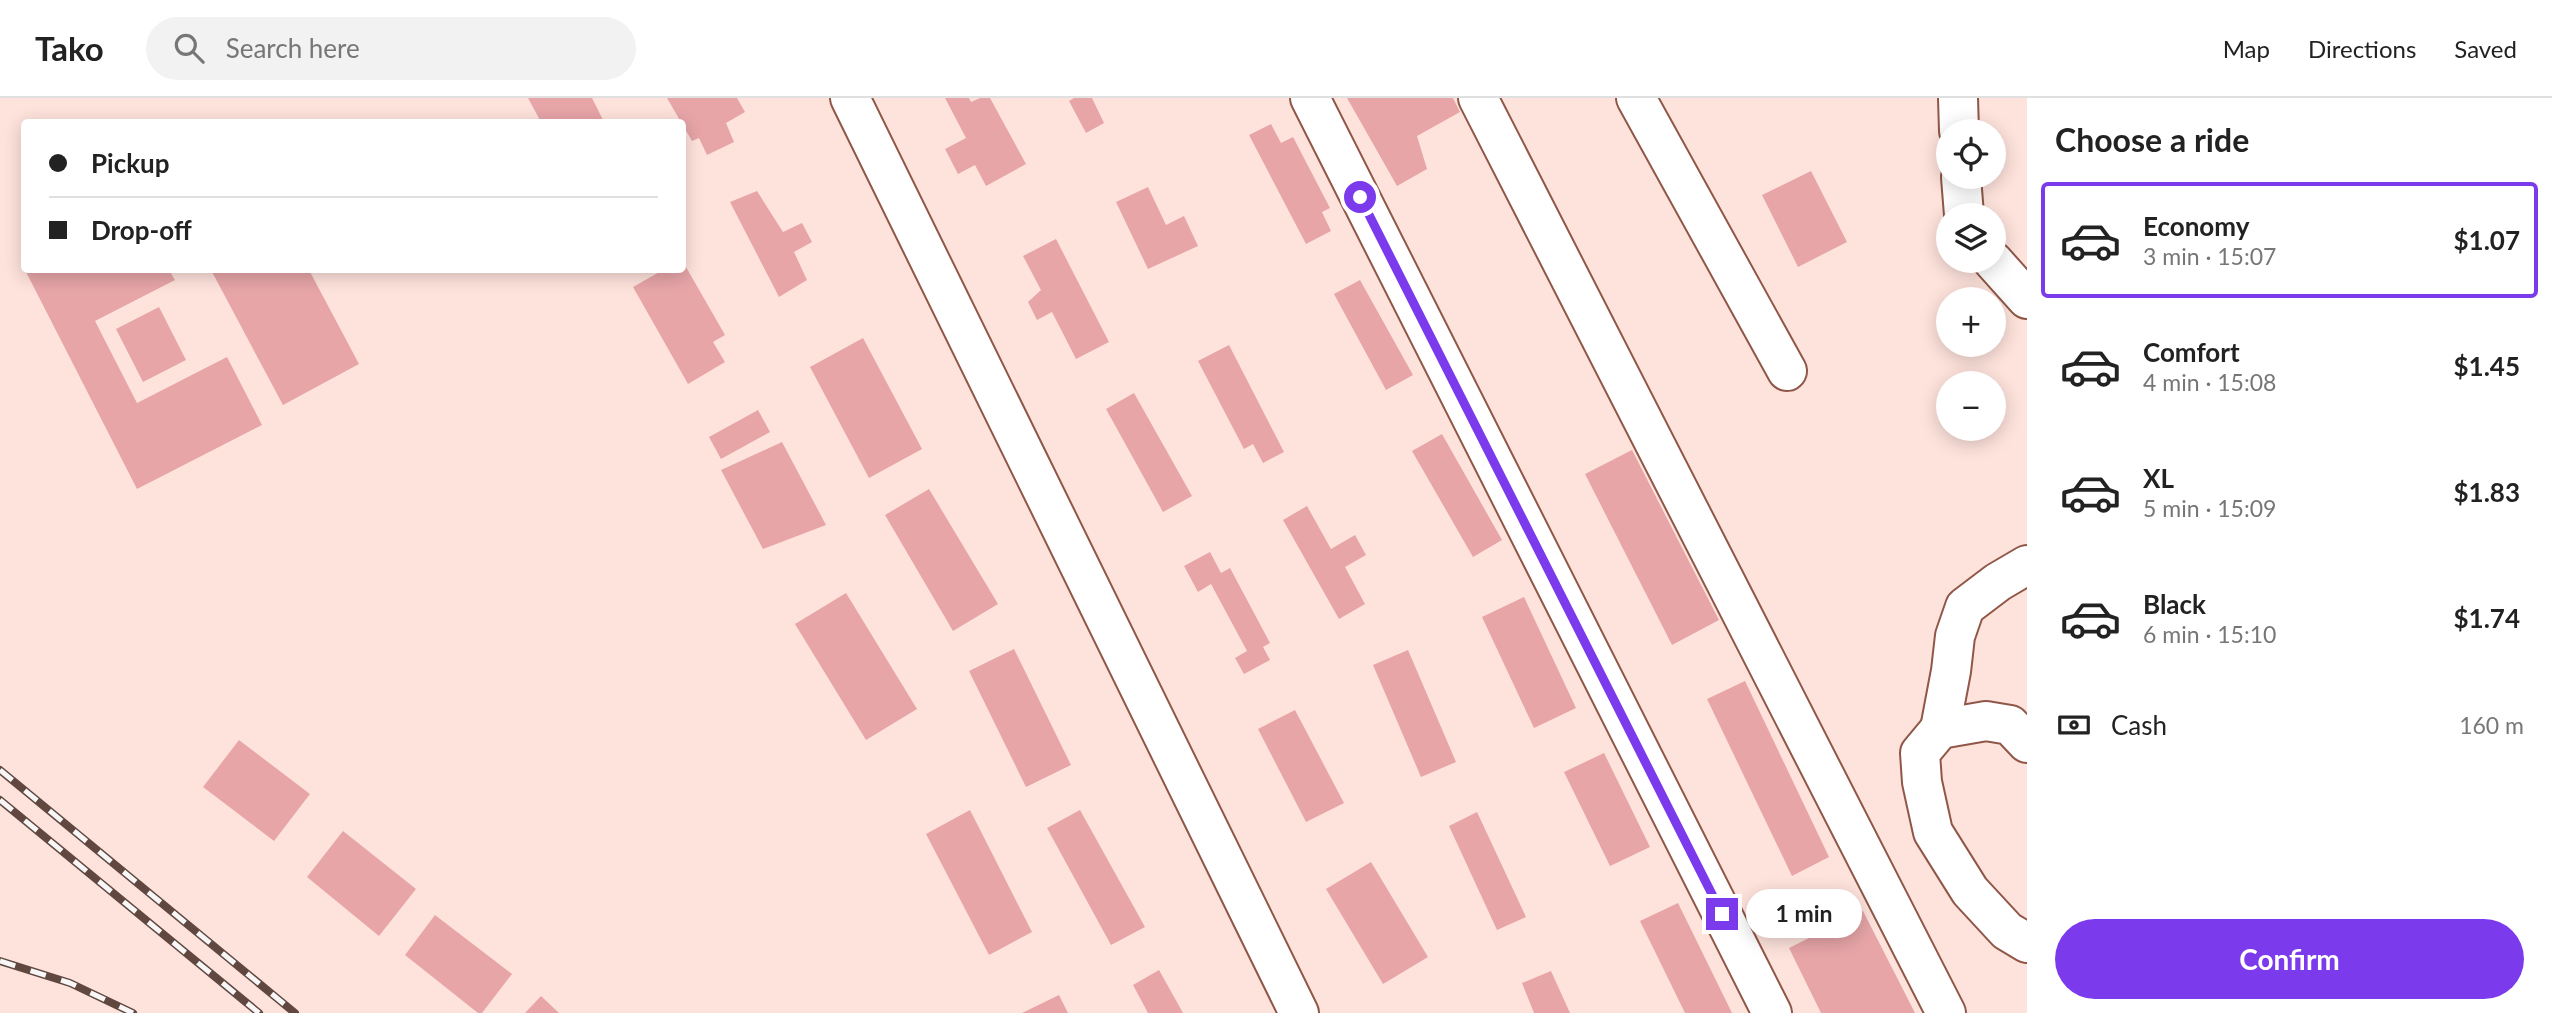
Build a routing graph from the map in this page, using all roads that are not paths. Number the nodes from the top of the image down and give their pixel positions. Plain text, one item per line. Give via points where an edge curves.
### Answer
1 (850, 98) edge
2 (1310, 98) edge
3 (1478, 98) edge
4 (1636, 98) edge
5 (1958, 98) edge
6 (1959, 119) edge
7 (2004, 273) edge
8 (2027, 299) edge
9 (1787, 371) dead end
10 (2027, 565) edge
11 (1940, 729) junction
12 (2027, 743) edge
13 (2027, 943) edge
14 (1299, 1013) edge
15 (1772, 1013) edge
16 (1946, 1013) edge

1 - 14 street
2 - 15 street
3 - 16 street
4 - 9 street
5 - 6 street
7 - 8 street
10 - 11 street via 1965,607 1955,636
11 - 12 street via 1986,721 2010,724
11 - 13 street via 1920,753 1933,832 1970,891 2007,931

